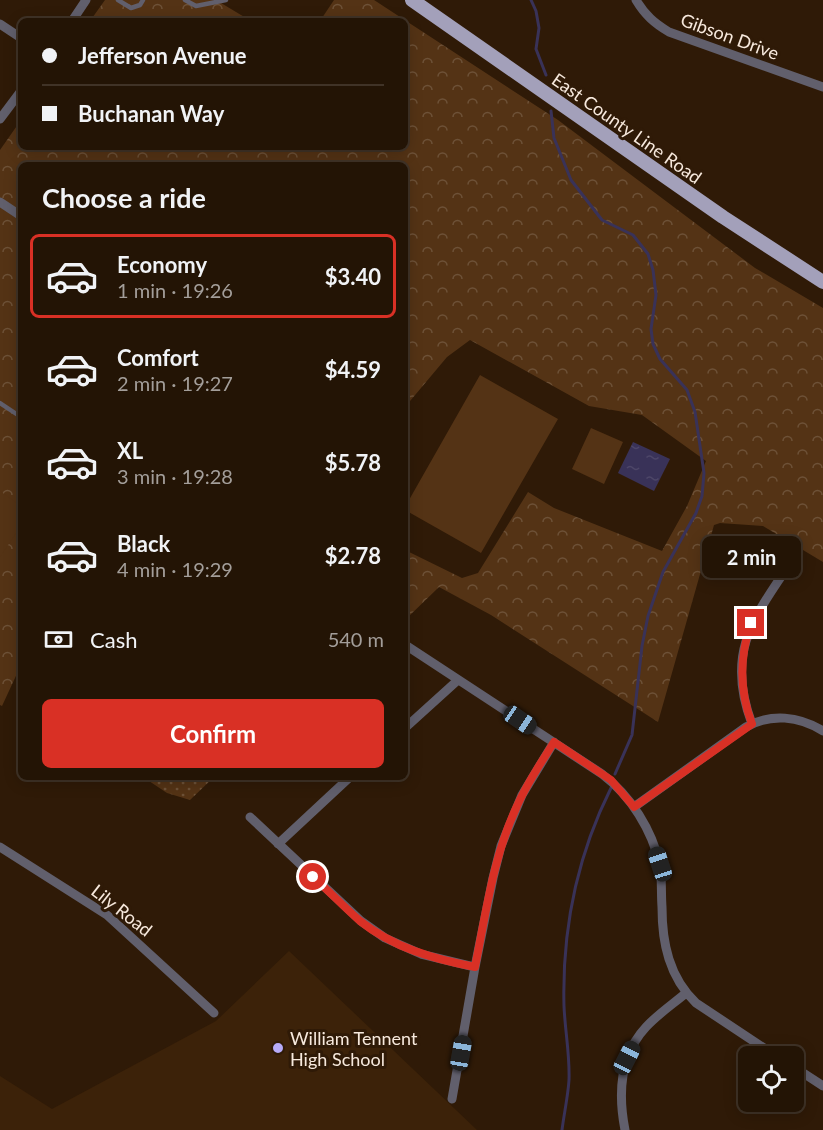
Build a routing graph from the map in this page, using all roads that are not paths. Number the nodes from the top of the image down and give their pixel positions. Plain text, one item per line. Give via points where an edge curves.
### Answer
1 (86, 0) edge
2 (118, 0) edge
3 (143, 0) edge
4 (185, 0) edge
5 (226, 0) edge
6 (412, 0) edge
7 (636, 0) edge
8 (74, 18) edge
9 (0, 24) edge
10 (18, 36) edge
11 (823, 87) edge
12 (18, 95) edge
13 (0, 119) edge
14 (0, 202) edge
15 (18, 214) edge
16 (823, 282) edge
17 (0, 403) edge
18 (18, 415) edge
19 (789, 565) dead end
20 (408, 647) edge
21 (458, 680) junction
22 (752, 724) junction
23 (408, 725) edge
24 (823, 731) edge
25 (554, 742) junction
26 (347, 780) edge
27 (634, 807) junction
28 (250, 817) dead end
29 (278, 844) junction
30 (0, 847) edge
31 (475, 967) junction
32 (686, 993) junction
33 (214, 1013) dead end
34 (760, 1046) edge
35 (804, 1074) edge
36 (823, 1086) edge
37 (452, 1099) dead end
38 (625, 1130) edge

1 - 8 street
2 - 3 lane via 131,8
4 - 5 lane via 196,6
6 - 16 main road, East County Line Road
7 - 11 street, Gibson Drive via 644,13 669,32
9 - 10 street
12 - 13 street
14 - 15 street
17 - 18 lane
19 - 22 street via 758,610 742,655 741,684
20 - 21 street
21 - 23 street
21 - 25 street
22 - 24 street via 771,718 791,718
22 - 27 street
25 - 27 street via 611,780
25 - 31 street via 522,795 501,846
26 - 29 street
27 - 32 street via 647,828 660,864 664,942 673,972
28 - 29 street
29 - 31 street via 361,921 385,938 421,954
30 - 33 street, Lily Road via 107,915
31 - 37 street
32 - 34 street
32 - 38 street via 646,1027 627,1058 621,1090
35 - 36 street

